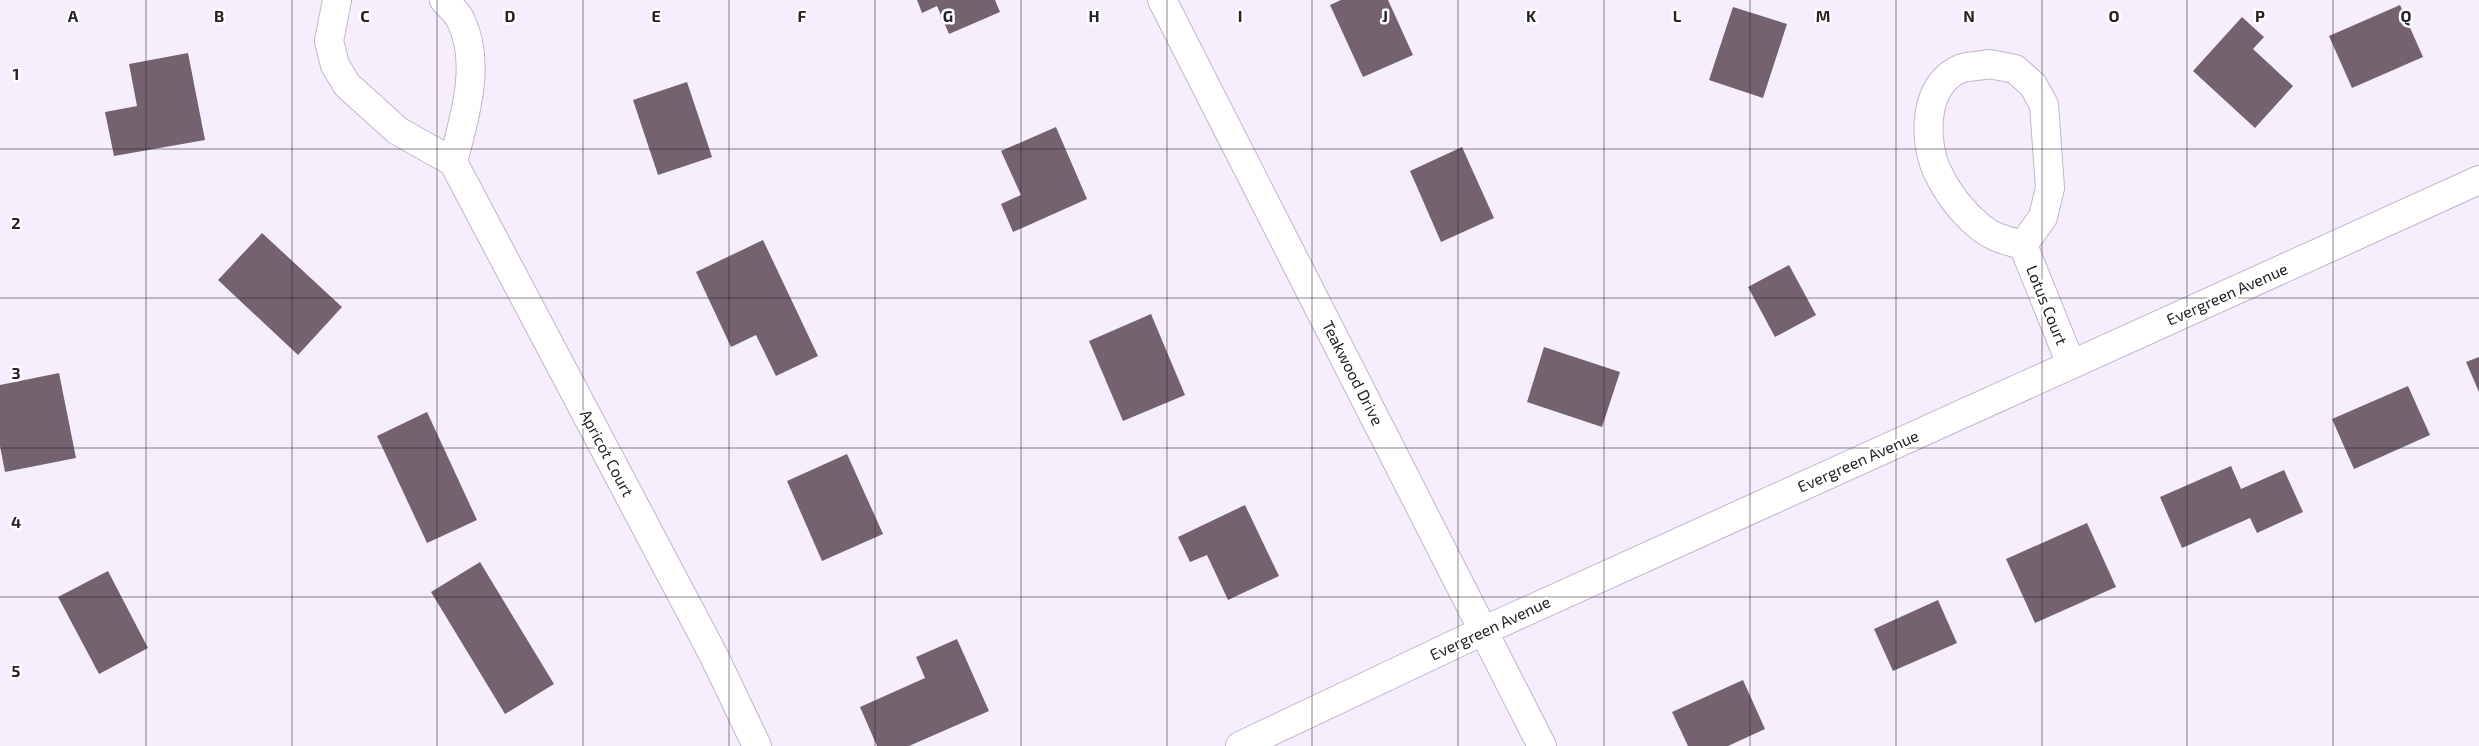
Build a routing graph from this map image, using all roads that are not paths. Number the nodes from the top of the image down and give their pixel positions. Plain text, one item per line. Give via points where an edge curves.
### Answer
1 (337, 0) edge
2 (444, 0) edge
3 (1162, 0) edge
4 (453, 162) junction
5 (2479, 180) edge
6 (2023, 245) junction
7 (2071, 364) junction
8 (1484, 630) junction
9 (757, 746) edge
10 (1240, 746) edge
11 (1542, 746) edge

1 - 4 street via 329,41 335,65 347,85 398,131
2 - 4 street via 461,19 469,44 470,96
3 - 8 street, Teakwood Drive
4 - 9 street, Apricot Court via 714,656
5 - 7 street, Evergreen Avenue
6 - 6 street, Lotus Court via 2043,217 2050,188 2044,105 2034,85 2015,69 1989,64 1962,68 1936,89 1929,112 1930,141 1937,170 1956,203 1979,226 2001,239
6 - 7 street, Lotus Court
7 - 8 street, Evergreen Avenue
8 - 10 street, Evergreen Avenue
8 - 11 street, Teakwood Drive

